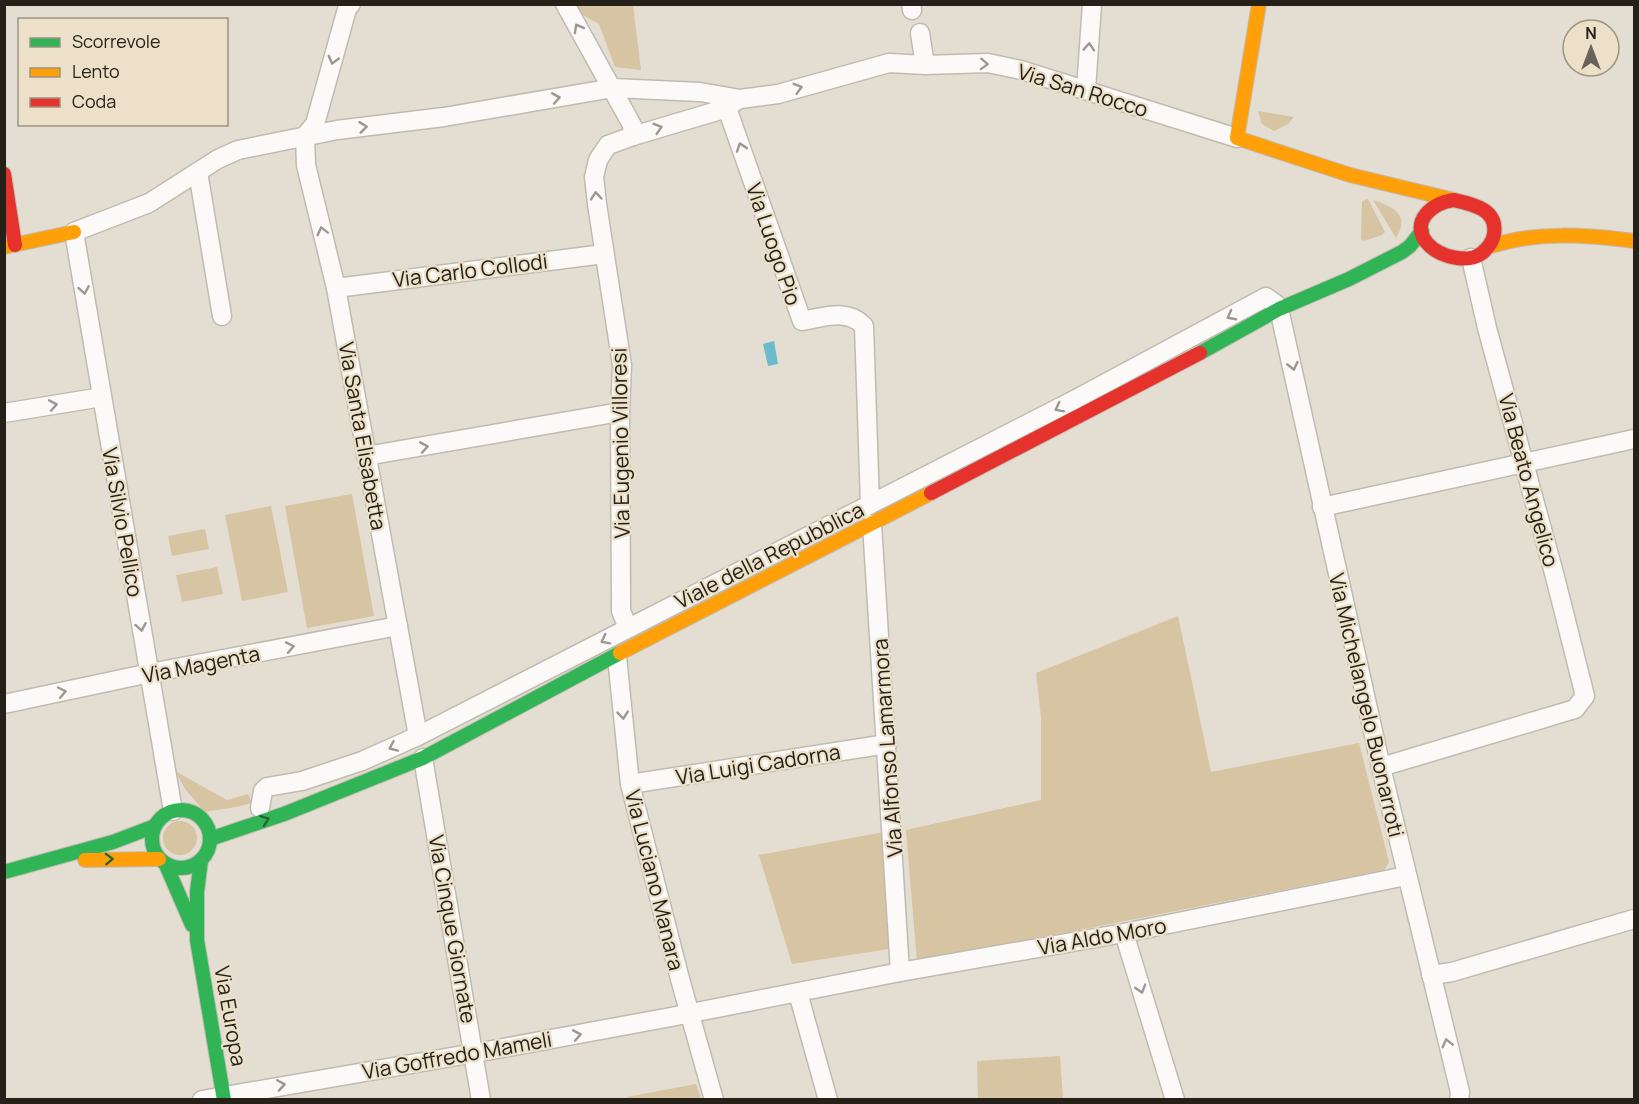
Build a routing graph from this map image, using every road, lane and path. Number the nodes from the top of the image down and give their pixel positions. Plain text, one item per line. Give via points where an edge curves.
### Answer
1 (351, 4) edge
2 (565, 4) edge
3 (1092, 4) edge
4 (1259, 4) edge
5 (920, 33) dead end
6 (925, 65) junction
7 (613, 88) junction
8 (1082, 88) junction
9 (734, 103) junction
10 (305, 136) junction
11 (633, 136) junction
12 (1237, 138) junction
13 (198, 172) junction
14 (4, 174) edge
15 (1356, 176) junction
16 (1454, 200) junction
17 (1489, 214) junction
18 (1512, 219) dead end
19 (1533, 224) dead end
20 (1423, 228) junction
21 (74, 232) junction
22 (1584, 237) junction
23 (1635, 241) edge
24 (10, 246) edge
25 (1491, 246) junction
26 (604, 254) junction
27 (1464, 258) junction
28 (1427, 261) dead end
29 (1409, 264) dead end
30 (1349, 279) junction
31 (336, 288) junction
32 (1279, 309) junction
33 (222, 316) dead end
34 (102, 397) junction
35 (620, 412) junction
36 (4, 413) edge
37 (1635, 439) edge
38 (366, 456) junction
39 (1524, 463) junction
40 (870, 504) junction
41 (1322, 507) junction
42 (872, 524) junction
43 (398, 626) junction
44 (628, 628) junction
45 (617, 657) junction
46 (150, 673) junction
47 (4, 704) edge
48 (418, 736) junction
49 (887, 744) junction
50 (423, 758) junction
51 (1381, 767) junction
52 (360, 783) junction
53 (630, 784) junction
54 (255, 809) joint
55 (173, 811) junction
56 (221, 816) dead end
57 (201, 818) junction
58 (154, 826) junction
59 (210, 839) junction
60 (201, 860) junction
61 (163, 862) junction
62 (30, 867) junction
63 (4, 872) edge
64 (1406, 876) junction
65 (1635, 919) edge
66 (1124, 933) junction
67 (197, 940) junction
68 (900, 972) junction
69 (1431, 975) junction
70 (798, 993) junction
71 (690, 1014) junction
72 (473, 1053) junction
73 (224, 1097) edge
74 (202, 1100) edge
75 (482, 1100) edge
76 (714, 1100) edge
77 (828, 1100) edge
78 (1176, 1100) edge
79 (1459, 1100) edge

1 -> 10 street via 315,124
7 -> 2 street
8 -> 3 street
4 - 12 main road
5 - 6 street
6 -> 8 street, Via San Rocco via 988,63
9 -> 6 street, Via San Rocco via 879,64
7 - 9 street via 700,92
10 -> 7 street
7 - 11 street via 632,125
8 - 12 street, Via San Rocco
11 -> 9 street, Via Eugenio Villoresi
40 -> 9 street, Via Luogo Pio via 864,326 850,315 802,321
10 - 13 street via 238,150
31 -> 10 street, Via Santa Elisabetta via 306,165
26 -> 11 street, Via Eugenio Villoresi via 595,169 608,145
12 - 15 main road
13 - 21 street via 149,203
13 - 33 street
14 - 24 main road
15 - 16 main road
15 - 20 main road via 1406,199
16 - 17 main road
16 - 20 main road via 1431,207
17 - 18 main road
17 - 25 main road via 1494,227
19 - 22 main road
20 - 27 main road via 1430,247
20 - 30 main road, Viale della Repubblica via 1402,252
21 - 24 main road
21 -> 34 street, Via Silvio Pellico
22 - 23 main road
22 - 25 main road via 1521,237
25 - 27 main road via 1480,256
26 - 31 street, Via Carlo Collodi
26 - 35 street, Via Eugenio Villoresi via 622,365
27 - 28 main road
27 - 39 street, Via Beato Angelico
29 - 30 main road, Viale della Repubblica
30 - 32 main road, Viale della Repubblica
31 - 38 street, Via Santa Elisabetta
32 -> 40 street, Viale della Repubblica via 1266,297
32 -> 41 street, Via Michelangelo Buonarroti
32 - 42 main road, Viale della Repubblica
36 -> 34 street
34 -> 46 street, Via Silvio Pellico
38 -> 35 street
35 - 44 street, Via Eugenio Villoresi via 621,612
37 - 39 street
38 - 43 street, Via Santa Elisabetta
39 - 41 street
39 - 51 street, Via Beato Angelico via 1585,692 1583,701 1575,709
40 - 44 street, Viale della Repubblica
41 - 51 street, Via Michelangelo Buonarroti
42 - 45 main road, Viale della Repubblica
42 - 49 street, Via Alfonso Lamarmora
46 -> 43 street, Via Magenta
43 - 48 street, Via Santa Elisabetta
44 -> 48 street, Viale della Repubblica
45 - 50 main road, Viale della Repubblica
45 -> 53 street, Via Luciano Manara
47 -> 46 street, Via Magenta
46 - 55 street, Via Silvio Pellico
48 -> 54 street, Viale della Repubblica via 362,761 267,788
49 - 53 street, Via Luigi Cadorna
49 - 68 street, Via Alfonso Lamarmora
50 - 52 main road, Viale della Repubblica
50 - 72 street, Via Cinque Giornate
51 - 64 street, Via Michelangelo Buonarroti
52 - 54 main road, Viale della Repubblica
59 -> 52 main road, Viale della Repubblica
53 - 71 street, Via Luciano Manara
55 - 57 main road via 183,810
55 - 58 main road
56 - 57 main road
57 - 59 main road
58 - 61 main road via 152,843
58 - 62 main road
59 - 60 main road
60 - 61 main road via 184,868
60 - 67 main road, Via Europa
62 -> 61 main road via 89,860
61 - 67 main road, Via Europa
62 - 63 main road
64 - 66 street, Via Aldo Moro
64 - 69 street, Via Michelangelo Buonarroti
65 - 69 street
66 - 68 street, Via Aldo Moro
66 -> 78 street
67 - 73 main road, Via Europa
68 - 70 street, Via Aldo Moro
79 -> 69 street, Via Michelangelo Buonarroti
70 - 71 street, Via Aldo Moro
70 - 77 street
72 -> 71 street, Via Goffredo Mameli
71 - 76 street, Via Luciano Manara
73 -> 72 street, Via Goffredo Mameli
72 - 75 street, Via Cinque Giornate
73 - 74 street, Via Goffredo Mameli

